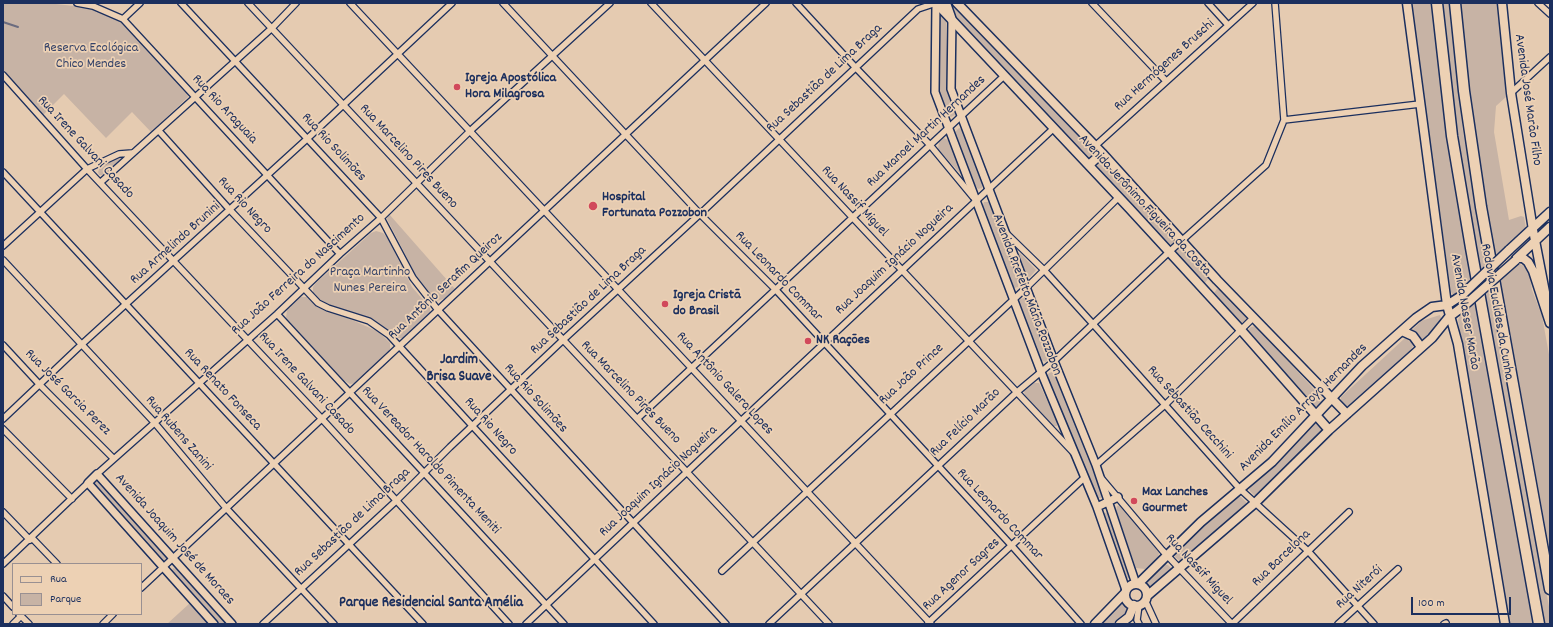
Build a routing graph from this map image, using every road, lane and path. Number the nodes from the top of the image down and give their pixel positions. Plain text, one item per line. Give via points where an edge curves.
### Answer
1 (77, 3) edge
2 (140, 3) edge
3 (181, 3) edge
4 (248, 3) edge
5 (296, 3) edge
6 (350, 3) edge
7 (452, 3) edge
8 (503, 3) edge
9 (610, 3) edge
10 (651, 3) edge
11 (766, 3) edge
12 (796, 3) edge
13 (936, 3) edge
14 (946, 3) edge
15 (957, 3) edge
16 (1092, 3) edge
17 (1208, 3) edge
18 (1254, 3) edge
19 (1275, 3) edge
20 (1407, 3) edge
21 (1437, 3) edge
22 (1455, 3) edge
23 (1502, 3) edge
24 (1538, 3) edge
25 (1550, 14) edge
26 (123, 19) junction
27 (952, 19) junction
28 (1228, 25) junction
29 (272, 28) junction
30 (398, 54) junction
31 (553, 56) junction
32 (1550, 58) edge
33 (705, 60) junction
34 (236, 61) junction
35 (856, 68) junction
36 (3, 75) edge
37 (1004, 76) junction
38 (1166, 81) junction
39 (1511, 93) junction
40 (196, 97) junction
41 (1420, 104) junction
42 (343, 106) junction
43 (961, 116) junction
44 (1284, 120) junction
45 (948, 128) junction
46 (1054, 128) junction
47 (159, 131) junction
48 (470, 131) junction
49 (626, 134) junction
50 (308, 138) junction
51 (778, 138) junction
52 (930, 145) junction
53 (1094, 147) junction
54 (132, 153) junction
55 (1102, 154) junction
56 (1090, 165) junction
57 (87, 169) junction
58 (3, 172) edge
59 (268, 175) junction
60 (101, 182) junction
61 (417, 184) junction
62 (989, 188) junction
63 (1119, 197) junction
64 (976, 200) junction
65 (230, 210) junction
66 (545, 211) junction
67 (41, 212) junction
68 (1550, 212) edge
69 (700, 214) junction
70 (382, 218) junction
71 (853, 219) junction
72 (1550, 227) edge
73 (1533, 230) junction
74 (1006, 233) junction
75 (1181, 241) junction
76 (1536, 242) junction
77 (3, 246) edge
78 (1169, 252) junction
79 (340, 254) junction
80 (1517, 259) junction
81 (3, 260) edge
82 (174, 262) junction
83 (490, 262) junction
84 (902, 270) junction
85 (1044, 270) junction
86 (1027, 287) junction
87 (304, 288) junction
88 (774, 289) junction
89 (618, 290) junction
90 (1014, 299) junction
91 (127, 304) junction
92 (1447, 305) junction
93 (438, 310) junction
94 (277, 314) junction
95 (1449, 317) junction
96 (1253, 318) junction
97 (1550, 318) edge
98 (1550, 323) edge
99 (1093, 324) junction
100 (1241, 330) junction
101 (1402, 331) junction
102 (248, 338) junction
103 (563, 340) junction
104 (968, 340) junction
105 (824, 343) junction
106 (3, 345) edge
107 (81, 345) junction
108 (400, 346) junction
109 (1421, 348) junction
110 (1054, 361) junction
111 (692, 368) junction
112 (1041, 372) junction
113 (199, 382) junction
114 (40, 385) junction
115 (511, 390) junction
116 (350, 392) junction
117 (1017, 392) junction
118 (1331, 398) junction
119 (1166, 404) junction
120 (889, 413) junction
121 (1316, 414) junction
122 (1347, 414) junction
123 (638, 418) junction
124 (3, 419) edge
125 (322, 419) junction
126 (742, 420) junction
127 (154, 422) junction
128 (472, 425) junction
129 (3, 429) edge
130 (1330, 430) junction
131 (1073, 452) junction
132 (114, 458) junction
133 (275, 465) junction
134 (1096, 465) junction
135 (938, 467) junction
136 (687, 471) junction
137 (424, 472) junction
138 (97, 474) junction
139 (1084, 478) junction
140 (1100, 478) junction
141 (88, 483) junction
142 (1240, 489) junction
143 (807, 491) junction
144 (1118, 497) junction
145 (72, 499) junction
146 (396, 501) junction
147 (1108, 502) junction
148 (1255, 503) junction
149 (1097, 507) junction
150 (228, 509) junction
151 (3, 512) edge
152 (1349, 512) dead end
153 (632, 523) junction
154 (31, 539) junction
155 (753, 541) junction
156 (857, 543) junction
157 (348, 544) junction
158 (1012, 546) junction
159 (1308, 551) junction
160 (1168, 555) junction
161 (173, 559) junction
162 (594, 559) junction
163 (56, 563) edge
164 (3, 564) edge
165 (163, 568) junction
166 (1180, 569) junction
167 (1398, 569) dead end
168 (722, 571) dead end
169 (1137, 584) junction
170 (142, 587) edge
171 (302, 588) junction
172 (1550, 589) edge
173 (1126, 592) junction
174 (801, 594) junction
175 (3, 596) edge
176 (1141, 602) junction
177 (1358, 605) junction
178 (12, 606) edge
179 (546, 606) junction
180 (20, 615) edge
181 (105, 615) edge
182 (112, 615) edge
183 (108, 619) junction
184 (929, 623) edge
185 (13, 624) edge
186 (29, 624) edge
187 (103, 624) edge
188 (214, 624) edge
189 (232, 624) edge
190 (263, 624) edge
191 (334, 624) edge
192 (423, 624) edge
193 (509, 624) edge
194 (526, 624) edge
195 (564, 624) edge
196 (654, 624) edge
197 (726, 624) edge
198 (769, 624) edge
199 (829, 624) edge
200 (1081, 624) edge
201 (1095, 624) edge
202 (1120, 624) edge
203 (1139, 624) edge
204 (1156, 624) edge
205 (1232, 624) edge
206 (1338, 624) edge
207 (1374, 624) edge
208 (1505, 624) edge
209 (1539, 624) edge

1 - 26 street, Rua Rio Araguaia via 93,6
2 - 26 street
3 - 34 street, Rua Rio Solimões
4 - 29 street, Rua Marcelino Pires Bueno
5 - 29 street
6 - 30 street, Rua Antônio Galera Lopes
7 - 30 street, Rua Armelindo Brunini
8 - 31 street, Rua Leonardo Commar
9 - 31 street, Rua João Ferreira do Nascimento
10 - 33 street, Rua Nassif Miguel
11 - 33 street, Rua Antônio Serafim Queiroz
12 - 35 street
13 - 27 main road, Avenida Jerônimo Figueira da Costa
13 - 35 street, Rua Sebastião de Lima Braga via 918,9
13 - 45 street, Avenida Prefeito Mário Pozzobon via 935,92
14 - 27 main road, Avenida Prefeito Mário Pozzobon
15 - 53 main road, Avenida Jerônimo Figueira da Costa
16 - 38 street
17 - 28 street
18 - 28 street, Rua Hermógenes Bruschi
19 - 44 street
20 - 41 main road, Avenida Nasser Marão
21 - 209 highway, Rodovia Euclides da Cunha via 1452,136
22 - 172 highway, Rodovia Euclides da Cunha via 1464,91 1481,208
23 - 39 main road, Avenida José Marão Filho
24 - 25 street
26 - 40 street, Rua Rio Araguaia
27 - 37 main road, Avenida Jerônimo Figueira da Costa
27 - 43 street, Avenida Prefeito Mário Pozzobon via 951,89
28 - 38 street, Rua Hermógenes Bruschi
29 - 34 street
29 - 42 street, Rua Marcelino Pires Bueno
30 - 42 street, Rua Armelindo Brunini
30 - 48 street, Rua Antônio Galera Lopes
31 - 48 street, Rua João Ferreira do Nascimento
31 - 49 street, Rua Leonardo Commar
32 - 39 street
33 - 49 street, Rua Antônio Serafim Queiroz
33 - 51 street, Rua Nassif Miguel
34 - 40 street
34 - 50 street, Rua Rio Solimões
35 - 51 street, Rua Sebastião de Lima Braga
35 - 52 street
36 - 57 street, Rua Irene Galvani Casado
37 - 43 street, Rua Manoel Martin Hernandes
37 - 46 main road, Avenida Jerônimo Figueira da Costa
38 - 53 street, Rua Hermógenes Bruschi
39 - 73 main road, Avenida José Marão Filho
40 - 47 street
40 - 59 street, Rua Rio Araguaia
41 - 44 street
41 - 92 main road, Avenida Nasser Marão
42 - 50 street, Rua Armelindo Brunini
42 - 61 street, Rua Marcelino Pires Bueno
43 - 45 street, Rua Manoel Martin Hernandes
43 - 62 street, Avenida Prefeito Mário Pozzobon
44 - 75 street, Rua Felício Marão via 1266,165
45 - 52 street, Rua Manoel Martin Hernandes
45 - 64 street, Avenida Prefeito Mário Pozzobon
46 - 56 main road, Avenida Jerônimo Figueira da Costa
46 - 62 street, Rua Joaquim Ignácio Nogueira
47 - 54 street
47 - 65 street, Rua Rio Negro
48 - 61 street, Rua João Ferreira do Nascimento
48 - 66 street, Rua Antônio Galera Lopes
49 - 66 street, Rua Antônio Serafim Queiroz
49 - 69 street, Rua Leonardo Commar
50 - 59 street, Rua Armelindo Brunini
50 - 70 street, Rua Rio Solimões
51 - 69 street, Rua Sebastião de Lima Braga
51 - 71 street, Rua Nassif Miguel
52 - 64 street
52 - 71 street, Rua Manoel Martin Hernandes
53 - 55 main road, Avenida Jerônimo Figueira da Costa
54 - 57 street via 119,154
54 - 60 street
55 - 56 main road
55 - 75 main road, Avenida Jerônimo Figueira da Costa
56 - 63 main road, Avenida Jerônimo Figueira da Costa
57 - 60 street, Rua Irene Galvani Casado
57 - 67 street
58 - 67 street, Rua Renato Fonseca
59 - 65 street, Rua Armelindo Brunini
59 - 79 street, Rua Rio Araguaia
60 - 82 street, Rua Irene Galvani Casado
61 - 70 street, Rua João Ferreira do Nascimento
61 - 83 street, Rua Marcelino Pires Bueno
62 - 64 street, Rua Joaquim Ignácio Nogueira
62 - 74 street, Avenida Prefeito Mário Pozzobon
63 - 78 main road, Avenida Jerônimo Figueira da Costa
63 - 85 street, Rua João Prince
64 - 84 street, Rua Joaquim Ignácio Nogueira
64 - 90 street, Avenida Prefeito Mário Pozzobon
65 - 82 street, Rua Armelindo Brunini
65 - 87 street, Rua Rio Negro
66 - 83 street, Rua Antônio Serafim Queiroz
66 - 89 street, Rua Antônio Galera Lopes
67 - 77 street
67 - 91 street, Rua Renato Fonseca
68 - 73 main road, Avenida Emílio Arroyo Hernandes
69 - 88 street, Rua Leonardo Commar
69 - 89 street, Rua Sebastião de Lima Braga
70 - 79 street, Rua João Ferreira do Nascimento
70 - 93 street, Rua Rio Solimões via 413,278
71 - 84 street, Rua Nassif Miguel
71 - 88 street, Rua Manoel Martin Hernandes
72 - 76 main road
73 - 76 main road, Avenida José Marão Filho
73 - 92 main road, Avenida Emílio Arroyo Hernandes, bridge via 1461,296
74 - 85 street, Rua Sebastião Cecchini
74 - 86 street, Avenida Prefeito Mário Pozzobon
75 - 78 street, Rua Felício Marão
75 - 96 main road, Avenida Jerônimo Figueira da Costa
76 - 80 main road
76 - 97 main road, Avenida José Marão Filho
78 - 99 street, Rua Felício Marão
78 - 100 main road, Avenida Jerônimo Figueira da Costa
79 - 87 street, Rua João Ferreira do Nascimento
80 - 95 main road, bridge
80 - 98 main road via 1528,262 1533,271
81 - 107 street, Rua Rubens Zanini
82 - 91 street, Rua Armelindo Brunini
82 - 102 street, Rua Irene Galvani Casado
83 - 93 street, Rua Antônio Serafim Queiroz
83 - 103 street, Rua Marcelino Pires Bueno
84 - 104 street, Rua Nassif Miguel
84 - 105 street, Rua Joaquim Ignácio Nogueira
85 - 86 street, Rua João Prince
85 - 99 street, Rua Sebastião Cecchini
86 - 90 street, Rua João Prince
86 - 110 street, Avenida Prefeito Mário Pozzobon
87 - 94 street, Rua João Ferreira do Nascimento
87 - 108 street, Rua Rio Negro via 318,303 369,321
88 - 105 street, Rua Leonardo Commar
88 - 111 street, Rua Manoel Martin Hernandes
89 - 103 street, Rua Sebastião de Lima Braga
89 - 111 street, Rua Antônio Galera Lopes
90 - 104 street, Rua João Prince
90 - 112 street, Avenida Prefeito Mário Pozzobon
91 - 107 street, Rua Armelindo Brunini
91 - 113 street, Rua Renato Fonseca
92 - 95 main road, Avenida Nasser Marão
92 - 101 main road, Avenida Emílio Arroyo Hernandes via 1432,307
93 - 108 street, Rua Antônio Serafim Queiroz
93 - 115 street, Rua Rio Solimões
94 - 102 street, Rua João Ferreira do Nascimento
94 - 116 street, Rua Vereador Haroldo Pimenta Meniti
95 - 109 main road
95 - 208 main road, Avenida Nasser Marão via 1458,344
96 - 100 street
96 - 118 main road, Avenida Jerônimo Figueira da Costa
99 - 110 street, Rua Felício Marão
99 - 119 street, Rua Sebastião Cecchini
100 - 119 street
100 - 121 main road, Avenida Jerônimo Figueira da Costa
101 - 109 main road via 1413,336
101 - 118 main road, Avenida Emílio Arroyo Hernandes
102 - 113 street, Rua João Ferreira do Nascimento
102 - 125 street, Rua Irene Galvani Casado
103 - 115 street, Rua Sebastião de Lima Braga
103 - 123 street, Rua Marcelino Pires Bueno
104 - 117 street, Rua Nassif Miguel
104 - 120 street, Rua João Prince
105 - 120 street, Rua Leonardo Commar
105 - 126 street, Rua Joaquim Ignácio Nogueira
106 - 114 street, Rua José Garcia Perez
107 - 114 street, Rua Armelindo Brunini
107 - 127 street, Rua Rubens Zanini
108 - 116 street, Rua Antônio Serafim Queiroz
108 - 128 street, Rua Rio Negro
109 - 122 main road
110 - 112 street, Rua Felício Marão
110 - 134 street, Avenida Prefeito Mário Pozzobon
111 - 123 street, Rua Manoel Martin Hernandes
111 - 126 street, Rua Antônio Galera Lopes
112 - 117 street, Rua Felício Marão
112 - 131 street, Avenida Prefeito Mário Pozzobon
113 - 127 street, Rua João Ferreira do Nascimento
113 - 133 street, Rua Renato Fonseca
114 - 124 street, Rua Armelindo Brunini
114 - 132 street, Rua José Garcia Perez
115 - 128 street, Rua Sebastião de Lima Braga
115 - 153 street, Rua Rio Solimões
116 - 125 street, Rua Antônio Serafim Queiroz
116 - 137 street, Rua Vereador Haroldo Pimenta Meniti
117 - 131 street, Rua Nassif Miguel
117 - 135 street, Rua Felício Marão
118 - 121 main road, Avenida Emílio Arroyo Hernandes
118 - 122 main road, Avenida Jerônimo Figueira da Costa
119 - 134 street
119 - 142 street, Rua Sebastião Cecchini
120 - 135 street, Rua Leonardo Commar
120 - 143 street, Rua João Prince
121 - 130 main road, Avenida Jerônimo Figueira da Costa
121 - 142 main road, Avenida Emílio Arroyo Hernandes via 1272,462
122 - 130 main road
123 - 136 street, Rua Marcelino Pires Bueno
125 - 133 street, Rua Antônio Serafim Queiroz
125 - 146 street, Rua Irene Galvani Casado
126 - 136 street, Rua Joaquim Ignácio Nogueira
126 - 143 street, Rua Antônio Galera Lopes
127 - 132 street, Rua João Ferreira do Nascimento
127 - 150 street, Rua Rubens Zanini
128 - 137 street, Rua Sebastião de Lima Braga
128 - 162 street, Rua Rio Negro
129 - 145 street
130 - 148 main road
131 - 139 street, Avenida Prefeito Mário Pozzobon
132 - 138 street, Rua João Ferreira do Nascimento
133 - 150 street, Rua Antônio Serafim Queiroz
133 - 157 street, Rua Renato Fonseca
134 - 140 street, Avenida Prefeito Mário Pozzobon
135 - 156 street, Rua Felício Marão
135 - 158 street, Rua Leonardo Commar
136 - 153 street, Rua Joaquim Ignácio Nogueira
136 - 155 street, Rua Marcelino Pires Bueno
137 - 146 street, Rua Sebastião de Lima Braga
137 - 179 street, Rua Vereador Haroldo Pimenta Meniti
138 - 141 street, Rua João Ferreira do Nascimento
138 - 161 street, Avenida Joaquim José de Moraes
139 - 149 street, Avenida Prefeito Mário Pozzobon
139 - 158 street, Rua Agenor Sagres
140 - 144 street, Rua Nassif Miguel
140 - 147 street, Avenida Prefeito Mário Pozzobon
141 - 145 street, Rua João Ferreira do Nascimento
141 - 165 street, Avenida Joaquim José de Moraes
142 - 148 street, Rua Sebastião Cecchini
142 - 160 main road, Avenida Emílio Arroyo Hernandes via 1201,522
143 - 155 street, Rua João Prince
143 - 156 street, Rua Antônio Galera Lopes
144 - 147 street
144 - 160 street, Rua Nassif Miguel
145 - 154 street, Rua João Ferreira do Nascimento
146 - 157 street, Rua Sebastião de Lima Braga
146 - 193 street, Rua Irene Galvani Casado
147 - 149 street
147 - 169 street, Avenida Prefeito Mário Pozzobon
148 - 159 street, Rua Sebastião Cecchini
148 - 166 main road
149 - 173 street, Avenida Prefeito Mário Pozzobon
150 - 161 street, Rua Antônio Serafim Queiroz
150 - 171 street, Rua Rubens Zanini
151 - 154 street
152 - 159 street, Rua Barcelona
153 - 162 street, Rua Joaquim Ignácio Nogueira
153 - 197 street, Rua Rio Solimões
154 - 163 street
154 - 164 street, Rua João Ferreira do Nascimento
155 - 168 street, Rua João Prince
155 - 174 street, Rua Marcelino Pires Bueno
156 - 174 street, Rua Felício Marão
156 - 184 street, Rua Antônio Galera Lopes
157 - 171 street, Rua Sebastião de Lima Braga
157 - 192 street, Rua Renato Fonseca
158 - 184 street, Rua Agenor Sagres
158 - 200 street, Rua Leonardo Commar
159 - 177 street, Rua Sebastião Cecchini
159 - 205 street, Rua Barcelona
160 - 166 street, Rua Nassif Miguel
160 - 169 main road, Avenida Emílio Arroyo Hernandes
161 - 165 street, Rua Antônio Serafim Queiroz
161 - 189 street, Avenida Joaquim José de Moraes
162 - 179 street, Rua Joaquim Ignácio Nogueira
162 - 196 street, Rua Rio Negro
165 - 170 street, Rua Antônio Serafim Queiroz
165 - 188 street, Avenida Joaquim José de Moraes
166 - 176 main road
166 - 205 street, Rua Nassif Miguel
167 - 177 street, Rua Niterói
169 - 173 main road, Avenida Emílio Arroyo Hernandes via 1130,586
169 - 176 main road via 1144,587
171 - 190 street, Rua Sebastião de Lima Braga
171 - 191 street, Rua Rubens Zanini
173 - 176 main road via 1127,601
173 - 201 main road, Avenida Emílio Arroyo Hernandes
174 - 198 street, Rua Felício Marão
174 - 199 street, Rua Marcelino Pires Bueno
175 - 178 street
176 - 202 main road
176 - 203 street via 1137,620
176 - 204 street
177 - 206 street, Rua Niterói
177 - 207 street, Rua Sebastião Cecchini
179 - 194 street, Rua Joaquim Ignácio Nogueira
179 - 195 street, Rua Vereador Haroldo Pimenta Meniti
180 - 185 street
180 - 186 street
181 - 183 street
182 - 183 street
183 - 187 street

